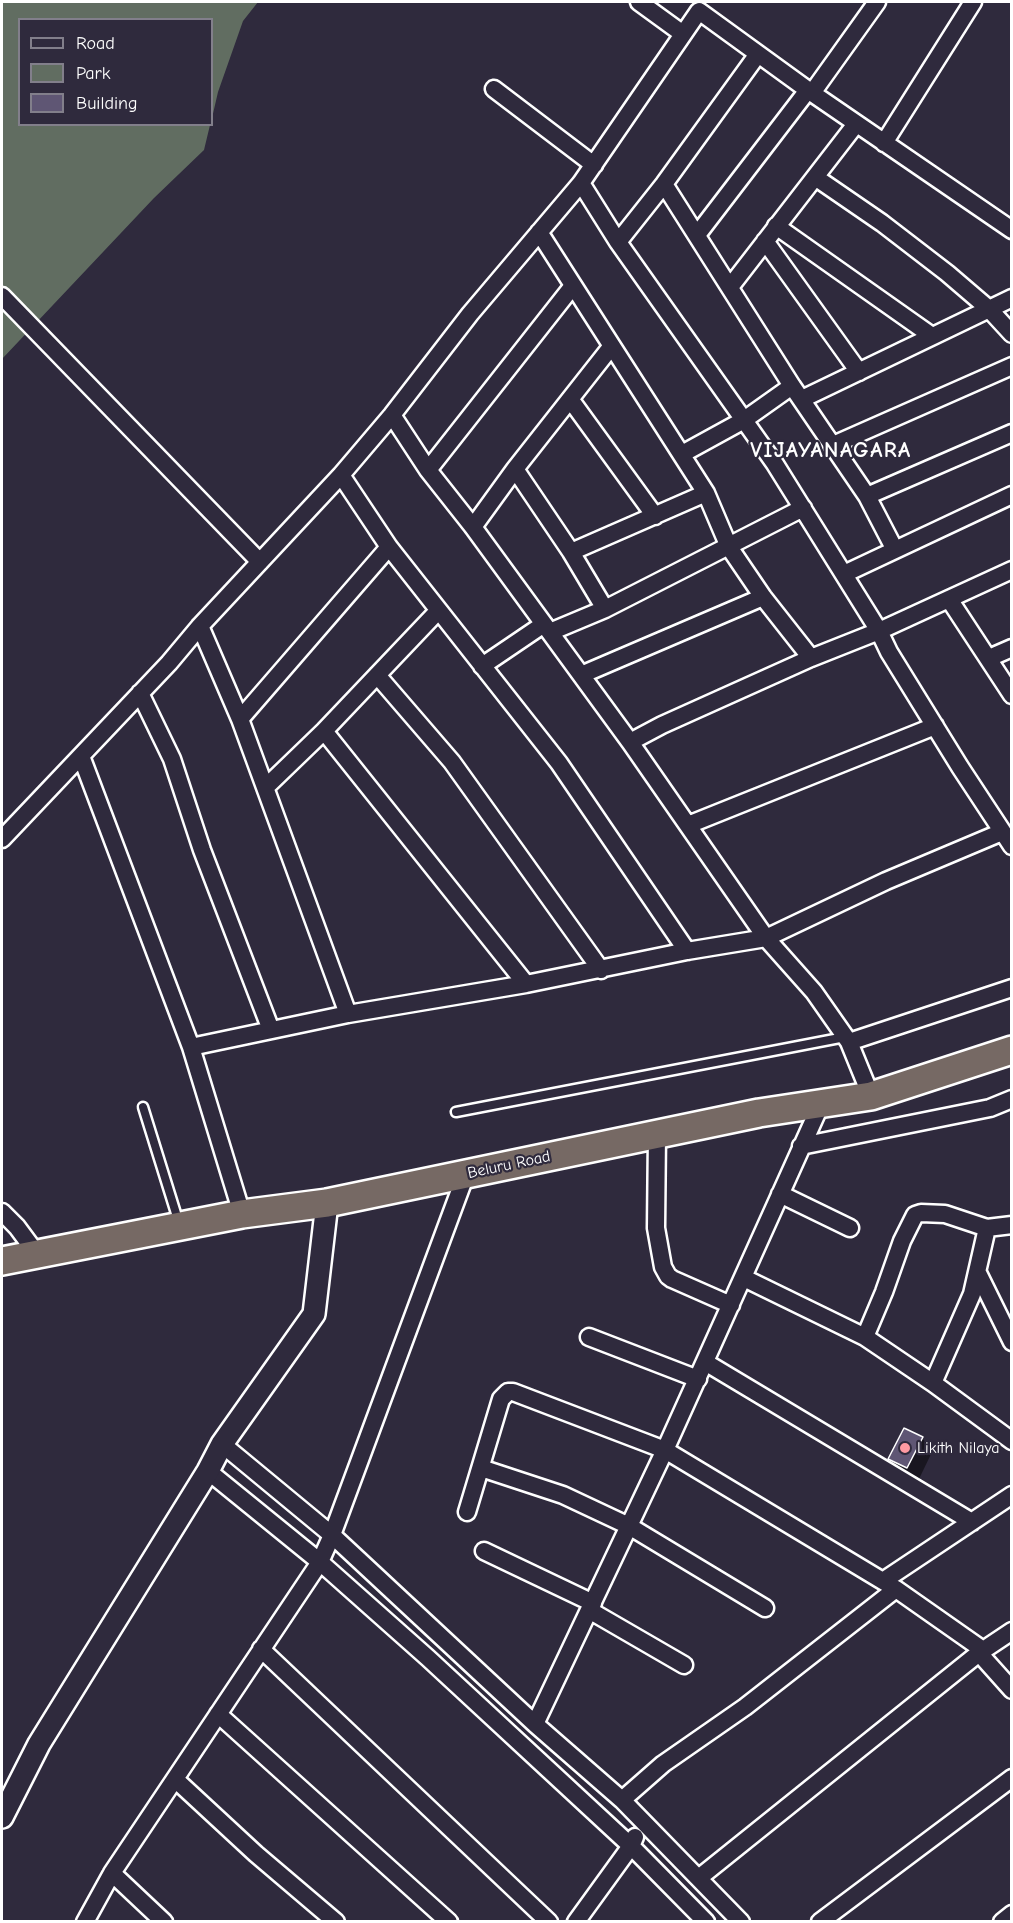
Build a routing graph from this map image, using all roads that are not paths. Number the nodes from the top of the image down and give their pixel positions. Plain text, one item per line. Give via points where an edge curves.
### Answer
1 (639, 2) edge
2 (877, 2) edge
3 (973, 2) edge
4 (702, 6) edge
5 (683, 34) junction
6 (758, 54) junction
7 (494, 89) dead end
8 (810, 91) junction
9 (856, 124) junction
10 (884, 143) junction
11 (594, 165) junction
12 (815, 177) junction
13 (581, 183) junction
14 (664, 184) junction
15 (777, 226) junction
16 (1010, 226) edge
17 (539, 232) junction
18 (698, 235) junction
19 (765, 241) junction
20 (618, 242) junction
21 (572, 287) junction
22 (730, 287) junction
23 (2, 296) edge
24 (1011, 298) edge
25 (989, 309) junction
26 (1011, 334) edge
27 (932, 336) junction
28 (611, 347) junction
29 (1011, 366) edge
30 (859, 372) junction
31 (797, 393) junction
32 (570, 399) junction
33 (392, 415) junction
34 (744, 420) junction
35 (1011, 433) edge
36 (833, 445) junction
37 (682, 454) junction
38 (515, 469) junction
39 (428, 470) junction
40 (341, 476) junction
41 (706, 493) junction
42 (1011, 495) edge
43 (867, 496) junction
44 (803, 508) junction
45 (654, 516) junction
46 (473, 527) junction
47 (389, 547) junction
48 (729, 547) junction
49 (895, 550) junction
50 (571, 552) junction
51 (260, 562) junction
52 (1011, 570) edge
53 (844, 574) junction
54 (763, 597) junction
55 (949, 599) junction
56 (605, 609) junction
57 (438, 611) junction
58 (200, 626) junction
59 (547, 628) junction
60 (879, 631) junction
61 (1011, 648) edge
62 (811, 658) junction
63 (989, 658) junction
64 (482, 666) junction
65 (377, 675) junction
66 (581, 675) junction
67 (140, 693) junction
68 (1011, 695) edge
69 (240, 719) junction
70 (935, 726) junction
71 (324, 731) junction
72 (630, 742) junction
73 (81, 756) junction
74 (266, 787) junction
75 (688, 825) junction
76 (2, 839) edge
77 (1007, 839) edge
78 (766, 938) junction
79 (687, 951) junction
80 (601, 970) junction
81 (526, 984) junction
82 (1011, 988) edge
83 (348, 1014) junction
84 (271, 1030) junction
85 (847, 1039) junction
86 (191, 1047) junction
87 (1011, 1050) edge
88 (871, 1096) junction
89 (1011, 1099) edge
90 (821, 1104) junction
91 (143, 1107) dead end
92 (456, 1112) dead end
93 (657, 1134) junction
94 (801, 1146) junction
95 (466, 1174) junction
96 (780, 1194) junction
97 (327, 1203) junction
98 (2, 1212) edge
99 (242, 1214) junction
100 (1011, 1225) edge
101 (180, 1226) junction
102 (850, 1228) dead end
103 (987, 1228) junction
104 (37, 1254) junction
105 (2, 1261) edge
106 (978, 1273) junction
107 (744, 1278) junction
108 (731, 1305) junction
109 (589, 1336) dead end
110 (865, 1337) junction
111 (1010, 1337) edge
112 (705, 1362) junction
113 (698, 1379) junction
114 (933, 1383) junction
115 (1011, 1441) edge
116 (222, 1444) junction
117 (665, 1450) junction
118 (481, 1468) junction
119 (208, 1471) junction
120 (1011, 1495) edge
121 (466, 1512) dead end
122 (972, 1522) junction
123 (629, 1527) junction
124 (332, 1535) junction
125 (484, 1551) dead end
126 (320, 1562) junction
127 (890, 1585) junction
128 (591, 1606) junction
129 (765, 1608) dead end
130 (1011, 1631) edge
131 (261, 1650) junction
132 (981, 1651) junction
133 (684, 1665) dead end
134 (1011, 1690) edge
135 (219, 1714) junction
136 (535, 1724) junction
137 (1011, 1778) edge
138 (175, 1779) junction
139 (622, 1800) junction
140 (2, 1817) edge
141 (643, 1822) junction
142 (631, 1846) junction
143 (112, 1873) junction
144 (700, 1877) junction
145 (1011, 1914) edge
146 (85, 1922) edge
147 (164, 1922) edge
148 (336, 1922) edge
149 (449, 1922) edge
150 (549, 1922) edge
151 (576, 1922) edge
152 (706, 1922) edge
153 (741, 1922) edge
154 (820, 1922) edge
155 (1002, 1922) edge

1 - 5 street
2 - 8 street
3 - 10 street
4 - 5 street
4 - 6 street
5 - 11 street
6 - 8 street
6 - 14 street
7 - 11 street
8 - 9 street
8 - 18 street
9 - 10 street
9 - 12 street
10 - 16 street
11 - 13 street
12 - 15 street
12 - 25 street via 882,223
13 - 17 street
13 - 20 street
14 - 18 street
14 - 20 street
15 - 19 street
15 - 27 street
17 - 21 street
17 - 33 street
18 - 22 street
19 - 22 street
19 - 30 street
20 - 34 street
21 - 28 street
21 - 39 street
22 - 31 street
23 - 51 street
24 - 25 street
25 - 26 street
25 - 27 street
27 - 30 street
28 - 32 street
28 - 37 street
29 - 36 street
30 - 31 street
31 - 34 street
31 - 36 street
32 - 38 street
32 - 45 street
33 - 39 street
33 - 40 street
34 - 37 street
34 - 44 street
35 - 43 street
36 - 43 street
37 - 41 street
38 - 46 street
38 - 50 street
39 - 46 street
40 - 47 street
40 - 51 street
41 - 45 street
41 - 48 street
42 - 49 street
43 - 49 street
44 - 48 street
44 - 53 street
45 - 50 street
46 - 59 street
47 - 57 street
47 - 69 street
48 - 54 street
48 - 56 street
49 - 53 street
50 - 56 street
51 - 58 street
52 - 55 street
53 - 60 street
54 - 62 street
54 - 66 street
55 - 60 street
55 - 63 street
56 - 59 street
57 - 64 street
57 - 65 street
58 - 67 street
58 - 69 street
59 - 64 street
59 - 66 street
60 - 62 street
60 - 70 street
61 - 63 street
62 - 72 street
63 - 68 street
64 - 79 street via 559,763
65 - 71 street
65 - 80 street via 452,762
66 - 72 street
67 - 73 street
67 - 84 street via 172,759 202,850
69 - 74 street
70 - 75 street
70 - 77 street
71 - 74 street
71 - 81 street
72 - 75 street
73 - 76 street
73 - 86 street
74 - 83 street
75 - 78 street
77 - 78 street via 886,881
78 - 79 street
78 - 85 street via 814,992
79 - 80 street
80 - 81 street
81 - 83 street
82 - 85 street
83 - 84 street
84 - 86 street
85 - 88 street
85 - 92 lane
86 - 99 street
87 - 88 highway, Beluru Road
88 - 90 highway, Beluru Road
89 - 94 street via 990,1108
90 - 93 highway, Beluru Road
90 - 94 street
91 - 101 lane
93 - 95 highway, Beluru Road
93 - 108 street via 656,1228 663,1267 672,1279
94 - 96 street
95 - 97 highway, Beluru Road
95 - 124 street
96 - 102 street
96 - 107 street
97 - 99 highway, Beluru Road
97 - 116 street via 314,1314
98 - 104 street
99 - 101 highway, Beluru Road
100 - 103 street
101 - 104 highway, Beluru Road
103 - 106 street
103 - 110 street via 945,1214 915,1215
104 - 105 highway, Beluru Road
106 - 111 street
106 - 114 street
107 - 108 street
107 - 110 street
108 - 112 street
109 - 113 street
110 - 114 street
112 - 113 street
112 - 122 street
113 - 117 street
114 - 115 street
116 - 119 street
116 - 124 street
117 - 118 street via 508,1392 501,1399
117 - 123 street
117 - 127 street
118 - 121 street
118 - 123 street via 563,1495
119 - 126 street
119 - 140 street via 39,1744
120 - 122 street
122 - 127 street
123 - 128 street
123 - 129 street
124 - 126 street
124 - 136 street
125 - 128 street
126 - 131 street
126 - 142 street
127 - 132 street
127 - 139 street via 745,1707 663,1764
128 - 133 street
128 - 136 street
130 - 132 street
131 - 135 street
131 - 150 street
132 - 134 street
132 - 144 street
135 - 138 street
135 - 149 street
136 - 139 street
137 - 154 street
138 - 143 street
138 - 148 street
139 - 141 street
141 - 142 street
141 - 144 street
142 - 151 street
142 - 152 street
143 - 146 street
143 - 147 street
144 - 153 street
145 - 155 street

